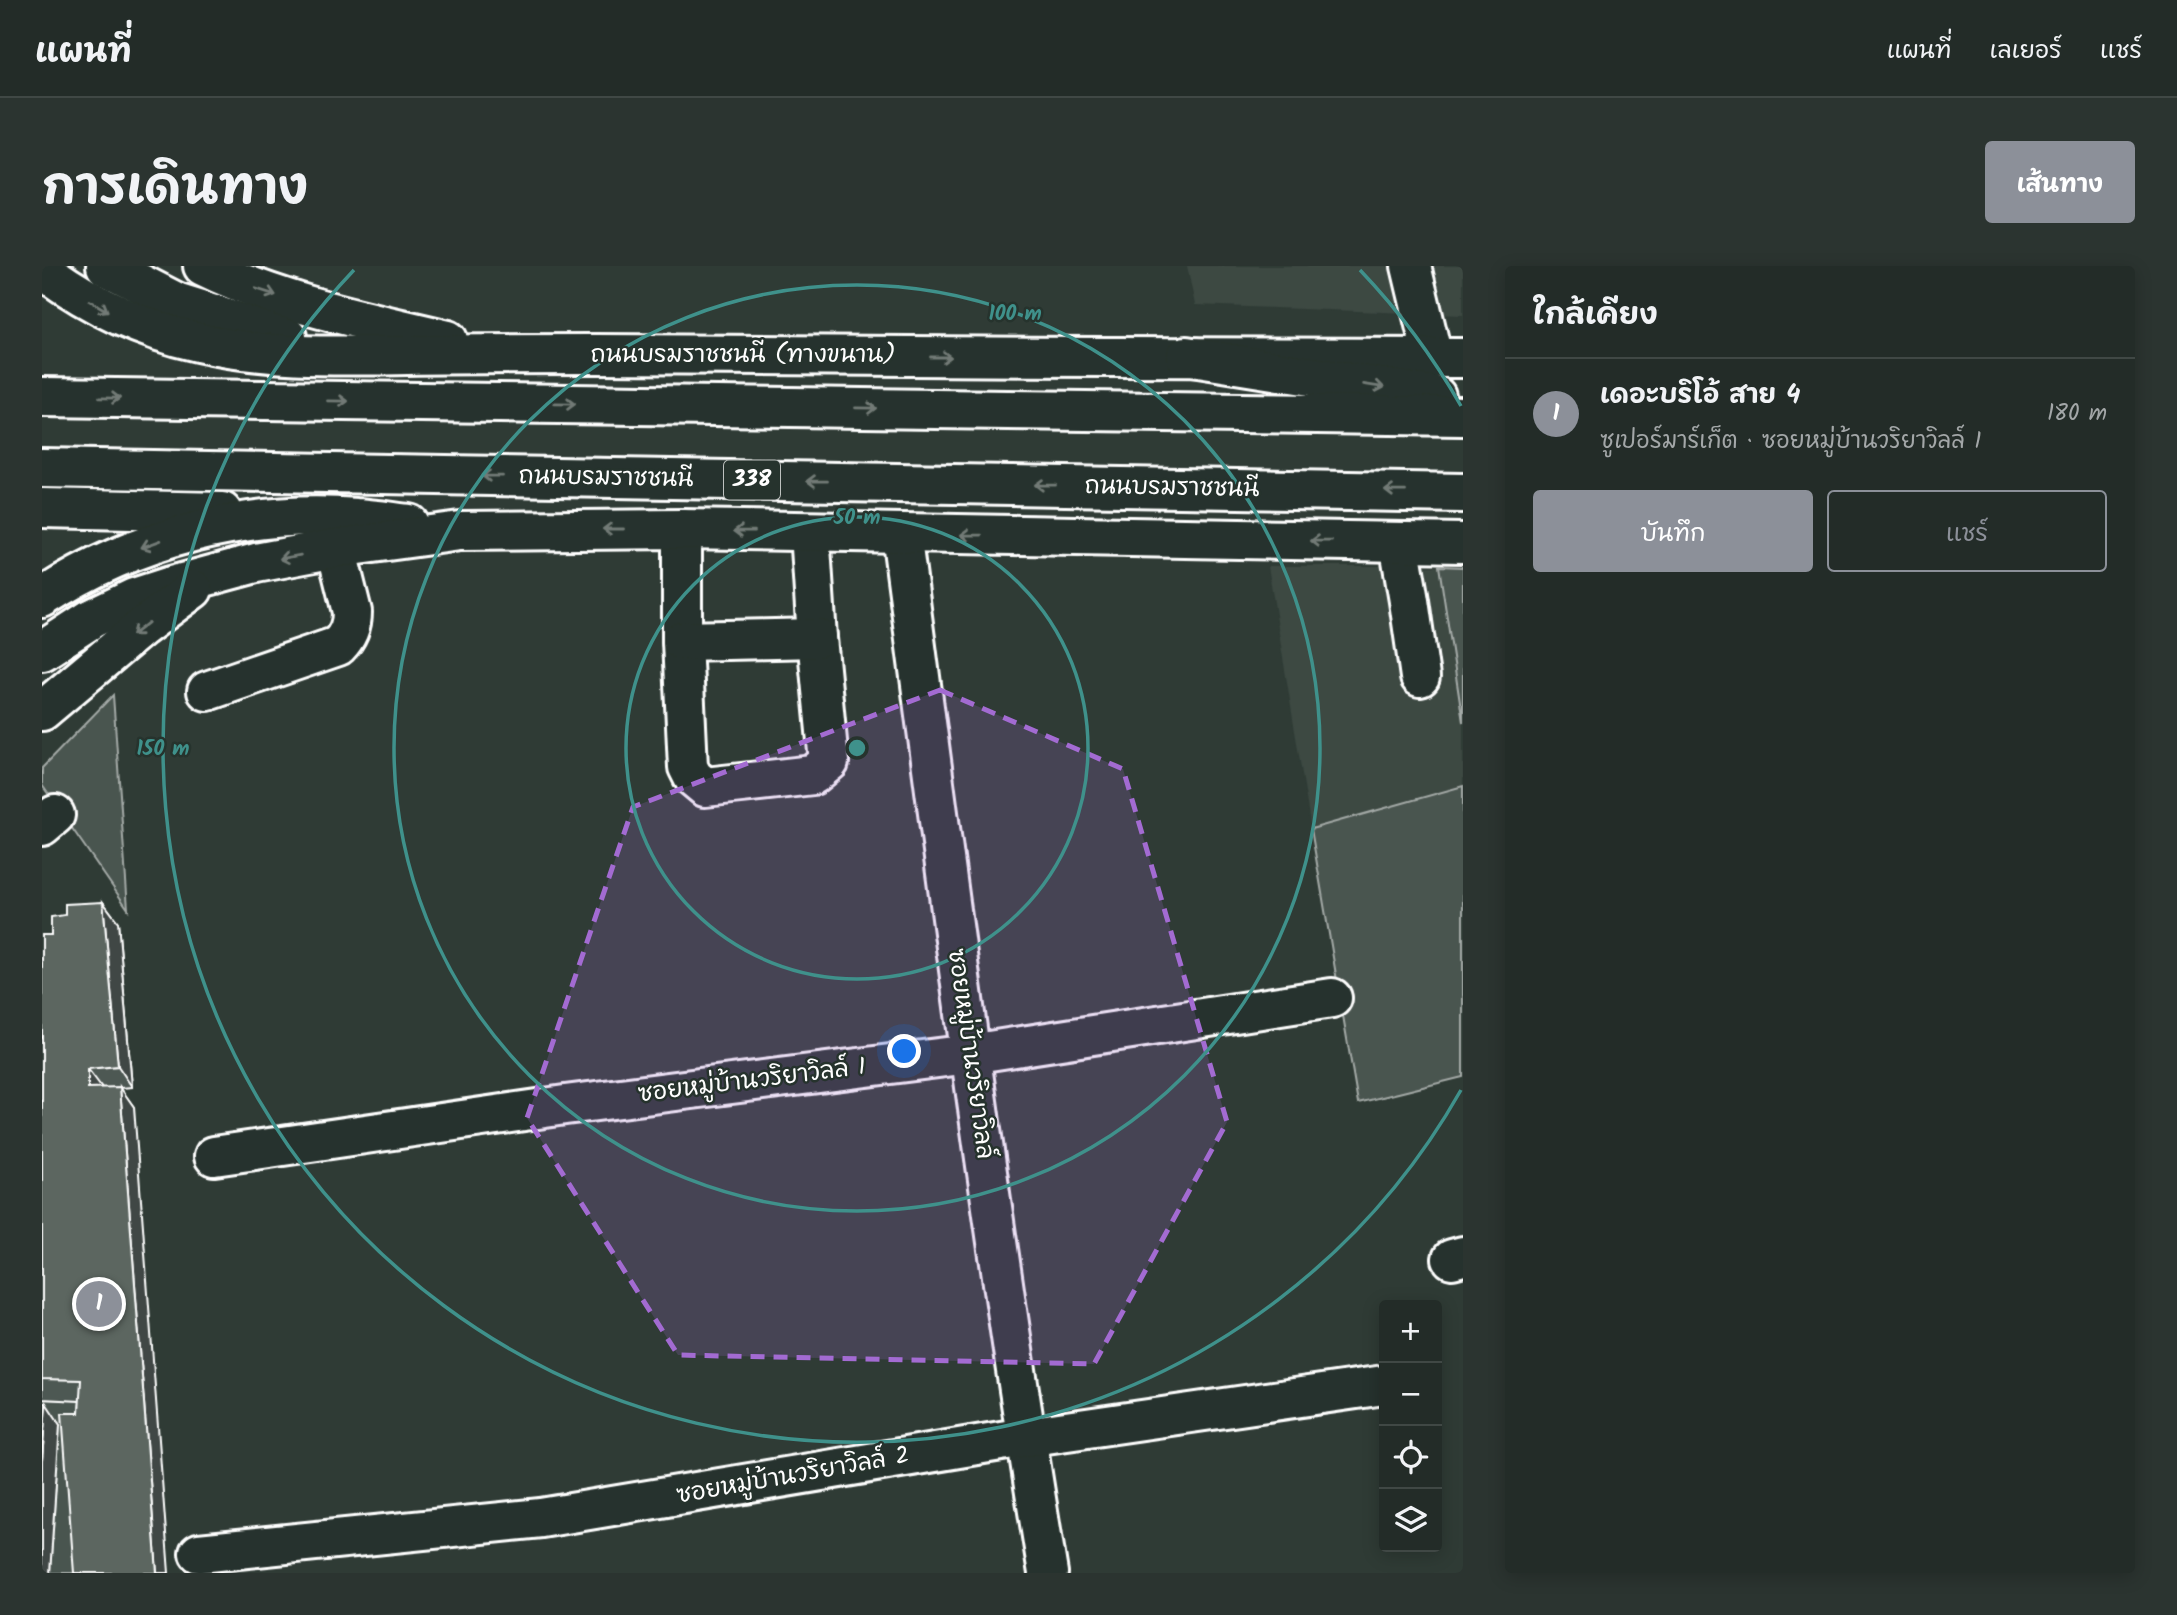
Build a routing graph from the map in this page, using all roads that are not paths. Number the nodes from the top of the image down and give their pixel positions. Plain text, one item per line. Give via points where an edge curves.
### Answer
1 (106, 266) edge
2 (203, 266) edge
3 (1411, 266) edge
4 (42, 269) edge
5 (501, 353) junction
6 (353, 355) junction
7 (1186, 356) junction
8 (1448, 358) edge
9 (42, 397) edge
10 (1463, 400) edge
11 (1463, 416) edge
12 (42, 468) edge
13 (1463, 492) edge
14 (42, 508) edge
15 (298, 517) junction
16 (682, 529) junction
17 (460, 531) junction
18 (810, 532) junction
19 (901, 533) junction
20 (1399, 542) junction
21 (1463, 543) edge
22 (336, 548) junction
23 (215, 574) junction
24 (42, 597) edge
25 (817, 638) junction
26 (682, 641) junction
27 (42, 651) edge
28 (1420, 677) dead end
29 (207, 691) dead end
30 (42, 711) edge
31 (1332, 998) dead end
32 (970, 1054) junction
33 (214, 1156) dead end
34 (1379, 1386) edge
35 (1025, 1437) junction
36 (200, 1553) dead end
37 (1048, 1573) edge

1 - 6 main road via 176,302
2 -> 5 main road via 239,284 313,307
3 - 8 main road
4 -> 6 main road, ถนนบรมราชชนนี (ทางขนาน) via 109,312 197,342 308,356
5 - 6 main road, ถนนบรมราชชนนี (ทางขนาน)
5 -> 7 main road, ถนนบรมราชชนนี (ทางขนาน)
7 - 8 main road, ถนนบรมราชชนนี (ทางขนาน)
7 -> 10 main road
9 -> 11 main road
13 -> 12 main road, ถนนบรมราชชนนี / 338
14 - 15 main road
15 - 17 main road via 355,517
15 -> 24 main road via 209,528 165,539 122,554
16 -> 17 main road, ถนนบรมราชชนนี
18 -> 16 main road, ถนนบรมราชชนนี
16 - 26 main road
17 - 22 main road, ถนนบรมราชชนนี
18 - 19 main road, ถนนบรมราชชนนี
18 - 25 main road
20 -> 19 main road, ถนนบรมราชชนนี
19 - 32 main road, ซอยหมู่บ้านวริยาวิลล์
20 - 21 main road, ถนนบรมราชชนนี
20 - 28 main road
22 -> 23 main road, ถนนบรมราชชนนี
22 - 29 main road via 352,612 345,639 338,646
23 - 27 main road, ถนนบรมราชชนนี via 134,598
23 -> 30 main road via 142,627
25 - 26 main road
25 - 26 main road via 829,762 813,775 705,786 688,767
31 - 32 main road, ซอยหมู่บ้านวริยาวิลล์ 1
32 - 33 main road, ซอยหมู่บ้านวริยาวิลล์ 1 via 565,1105
32 - 35 main road, ซอยหมู่บ้านวริยาวิลล์
34 - 35 main road, ซอยหมู่บ้านวริยาวิลล์ 2
35 - 36 main road, ซอยหมู่บ้านวริยาวิลล์ 2 via 541,1518
35 - 37 main road, ซอยหมู่บ้านวริยาวิลล์

